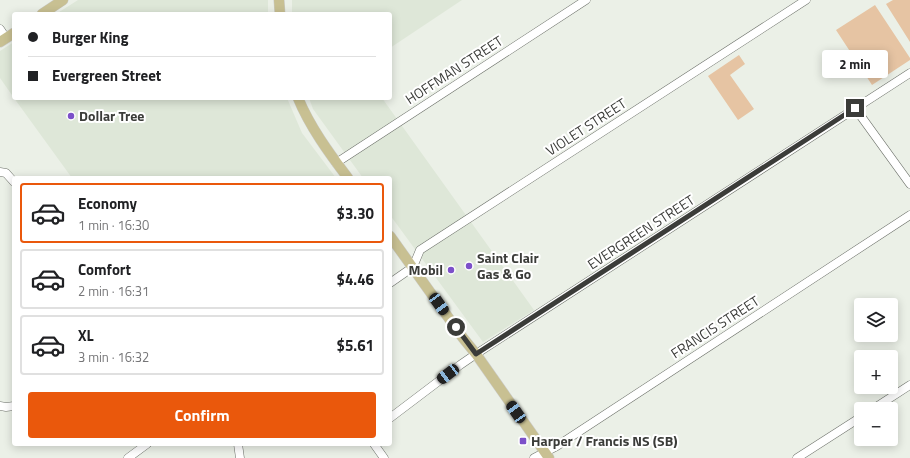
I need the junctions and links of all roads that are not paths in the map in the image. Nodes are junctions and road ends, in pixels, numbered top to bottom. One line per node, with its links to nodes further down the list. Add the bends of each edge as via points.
1 (63, 0): 5 (main road)
2 (280, 0): 6 (main road)
3 (586, 0): 12 (street, HOFFMAN STREET)
4 (806, 0): 19 (street, VIOLET STREET, via 420,250)
5 (45, 12)
6 (280, 12)
7 (0, 29): 8 (street)
8 (7, 38)
9 (910, 73): 11 (street, EVERGREEN STREET)
10 (299, 100): 12 (main road, via 315,132)
11 (855, 108): 16 (street); 21 (street, EVERGREEN STREET)
12 (336, 163): 14 (main road)
13 (0, 172): 15 (street, via 6,173)
14 (346, 176)
15 (12, 180)
16 (910, 184)
17 (910, 215): 29 (street, FRANCIS STREET)
18 (392, 239): 19 (main road)
19 (412, 268): 20 (street); 21 (main road)
20 (392, 282)
21 (476, 354): 24 (street, EVERGREEN STREET); 29 (main road)
22 (910, 385): 23 (street)
23 (884, 402)
24 (392, 416)
25 (854, 422): 34 (street)
26 (144, 446): 30 (street)
27 (238, 446): 31 (street)
28 (375, 446): 32 (street)
29 (547, 455): 33 (street, FRANCIS STREET)
30 (128, 458)
31 (240, 458)
32 (384, 458)
33 (534, 458)
34 (798, 458)

